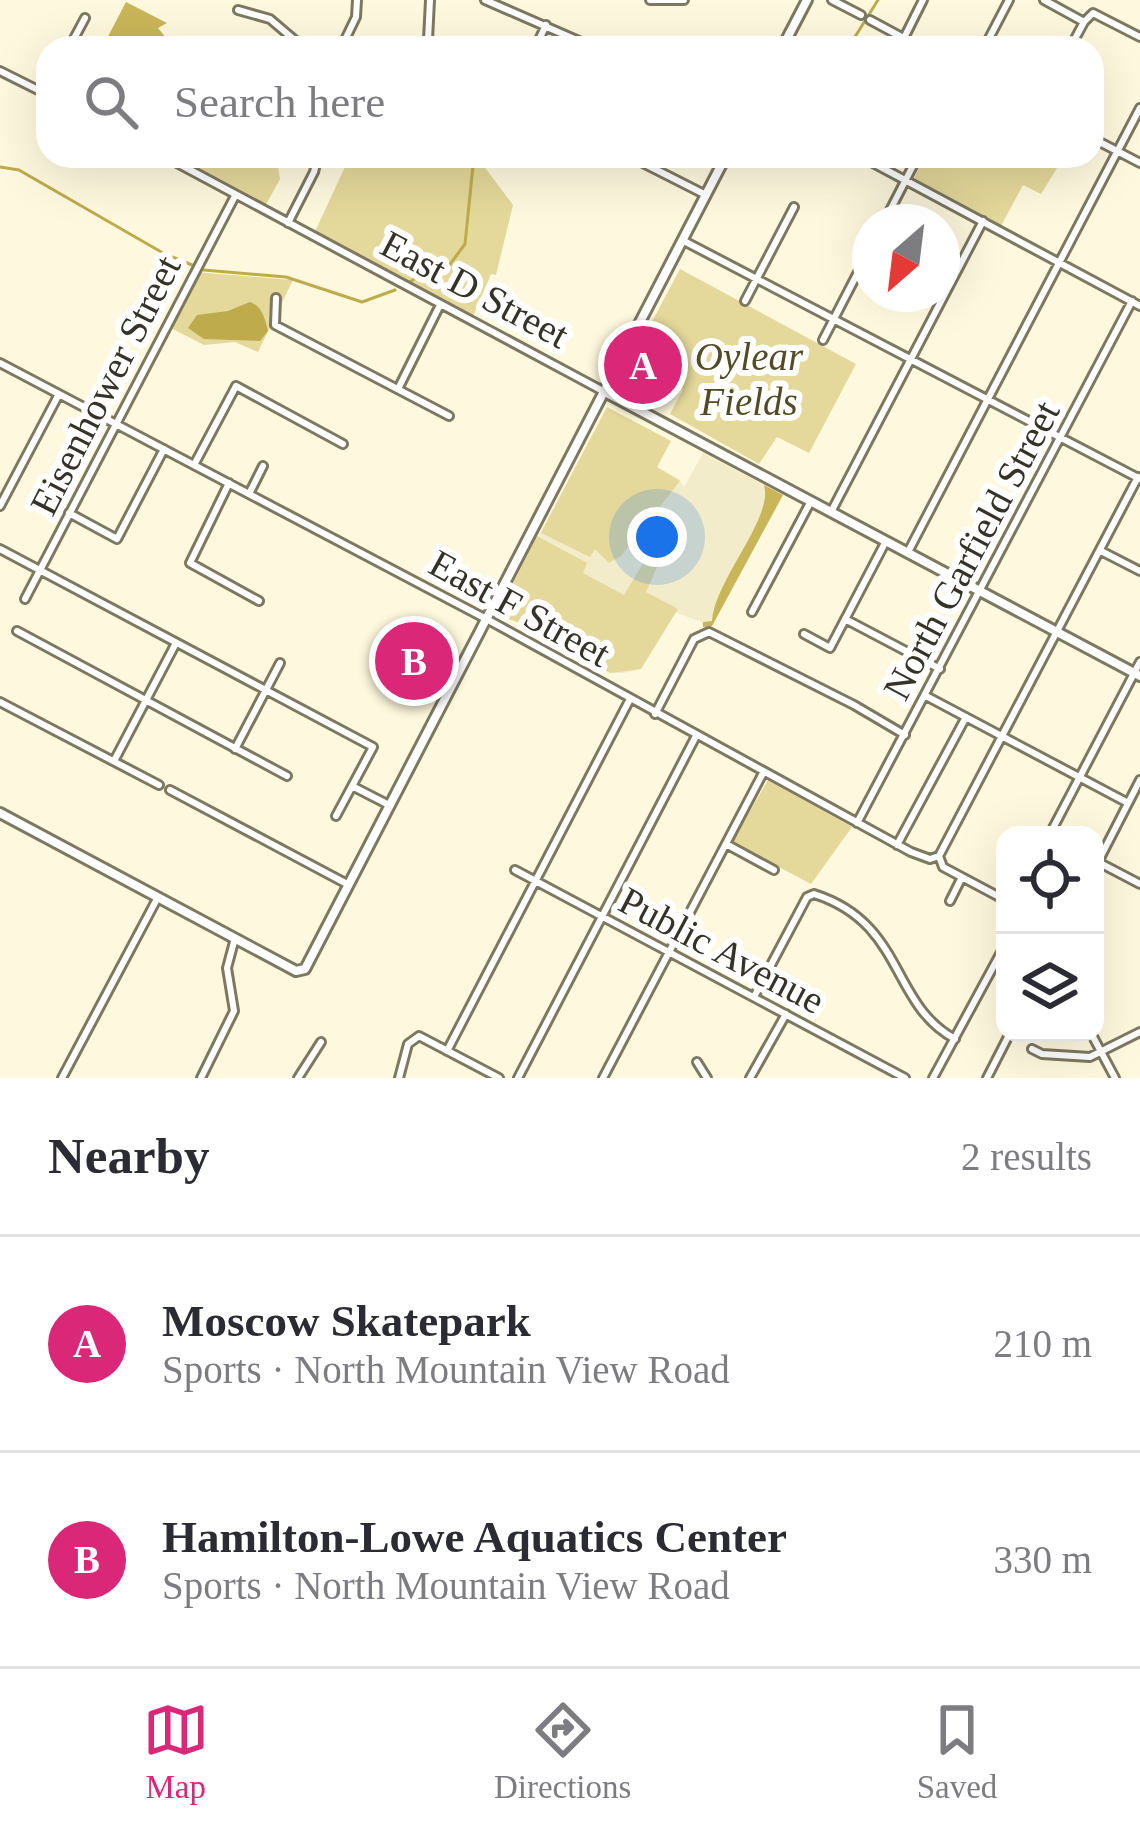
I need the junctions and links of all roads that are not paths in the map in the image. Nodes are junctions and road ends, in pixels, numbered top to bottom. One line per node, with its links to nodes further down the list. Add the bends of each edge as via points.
1 (357, 0): 19 (street)
2 (430, 0): 20 (street)
3 (485, 0): 16 (street)
4 (650, 0): 5 (street)
5 (684, 0)
6 (807, 0): 23 (street)
7 (832, 0): 12 (street)
8 (923, 0): 25 (street)
9 (1009, 0): 26 (street)
10 (1044, 0): 15 (street)
11 (238, 10): 18 (street, via 270,19)
12 (861, 15)
13 (85, 18): 17 (street)
14 (870, 20): 24 (street)
15 (1084, 22): 27 (street); 28 (street, via 1093,13)
16 (546, 25): 21 (street); 22 (street)
17 (75, 36)
18 (290, 36)
19 (347, 36)
20 (428, 36)
21 (541, 36)
22 (569, 36)
23 (788, 36)
24 (900, 36)
25 (905, 36)
26 (990, 36)
27 (1076, 36)
28 (1140, 37)
29 (0, 70): 30 (street)
30 (36, 87)
31 (1140, 107): 33 (street)
32 (1104, 144): 33 (street)
33 (1117, 151): 34 (street); 49 (street)
34 (1140, 163)
35 (185, 168): 43 (street, East D Street)
36 (313, 168): 47 (street)
37 (653, 168): 42 (street)
38 (720, 168): 42 (street)
39 (882, 168): 41 (street)
40 (912, 168): 41 (street)
41 (905, 181): 44 (street); 46 (street)
42 (706, 195): 48 (street)
43 (235, 196): 47 (street, East D Street); 65 (street, Eisenhower Street)
44 (893, 204)
45 (794, 207): 50 (street)
46 (982, 221): 49 (street); 58 (street)
47 (288, 223): 55 (street, East D Street)
48 (682, 240): 50 (street); 61 (street)
49 (1059, 262): 54 (street); 63 (street)
50 (756, 279): 53 (street); 56 (street)
51 (852, 284): 56 (street)
52 (276, 298): 60 (street, via 275,325)
53 (745, 301)
54 (1136, 303): 66 (street, North Garfield Street)
55 (440, 304): 60 (street); 61 (street, East D Street)
56 (834, 320): 57 (street); 58 (street)
57 (823, 340)
58 (910, 360): 63 (street); 76 (street)
59 (1, 367): 62 (street, East F Street)
60 (398, 389): 64 (street)
61 (603, 391): 74 (street, East D Street); 88 (street)
62 (59, 394): 65 (street, East F Street); 75 (street)
63 (988, 400): 66 (street); 81 (street)
64 (449, 416)
65 (115, 423): 68 (street, East F Street); 77 (street, Eisenhower Street)
66 (1061, 438): 71 (street); 84 (street, North Garfield Street)
67 (343, 444): 69 (street, via 236,386)
68 (164, 449): 69 (street, East F Street); 77 (street, via 117,539)
69 (194, 465): 72 (street, East F Street)
70 (263, 466): 73 (street)
71 (1139, 477): 80 (street)
72 (229, 483): 73 (street, East F Street); 86 (street, via 192,566)
73 (249, 494): 88 (street, East F Street)
74 (811, 501): 76 (street, East D Street); 87 (street)
75 (0, 506)
76 (831, 512): 78 (street, East D Street)
77 (69, 513): 82 (street, Eisenhower Street)
78 (886, 541): 81 (street, East D Street); 89 (street)
79 (0, 549): 82 (street)
80 (1100, 551): 83 (street); 91 (street)
81 (908, 552): 84 (street, East D Street)
82 (40, 570): 85 (street, Eisenhower Street); 93 (street)
83 (1140, 571)
84 (981, 592): 91 (street, East D Street); 96 (street, North Garfield Street)
85 (25, 599)
86 (260, 602)
87 (752, 612)
88 (485, 619): 100 (street, East F Street); 118 (street)
89 (845, 619): 92 (street, via 830,648); 96 (street)
90 (17, 631): 101 (street)
91 (1057, 633): 97 (street, East D Street); 107 (street)
92 (804, 634)
93 (176, 643): 98 (street); 101 (street)
94 (1140, 662): 97 (street)
95 (280, 663): 98 (street)
96 (940, 669): 99 (street, North Garfield Street)
97 (1137, 675): 112 (street)
98 (265, 691): 108 (street); 115 (street, via 373,747)
99 (926, 696): 104 (street); 105 (street, North Garfield Street)
100 (630, 699): 103 (street, East F Street); 129 (street)
101 (146, 700): 108 (street); 109 (street)
102 (0, 702): 109 (street)
103 (655, 714): 105 (street, via 694,639 716,634); 106 (street, East F Street)
104 (966, 717): 107 (street); 124 (street)
105 (904, 735): 121 (street, North Garfield Street)
106 (696, 736): 110 (street, East F Street); 135 (street)
107 (1003, 736): 112 (street); 125 (street)
108 (235, 749): 111 (street)
109 (114, 760): 113 (street)
110 (763, 773): 121 (street, East F Street); 123 (street)
111 (287, 776)
112 (1079, 778): 117 (street); 122 (street)
113 (159, 784)
114 (1139, 784): 117 (street)
115 (352, 786): 118 (street); 120 (street)
116 (170, 790): 131 (street)
117 (1128, 803): 130 (street, via 1098,862)
118 (389, 805): 131 (street)
119 (0, 813): 133 (street)
120 (336, 816)
121 (857, 824): 124 (street, East F Street)
122 (1054, 826)
123 (726, 844): 126 (street); 137 (street)
124 (897, 844): 125 (street, East F Street, via 923,858)
125 (939, 856): 128 (street, East F Street)
126 (774, 870)
127 (514, 871): 129 (street, Public Avenue)
128 (962, 877): 132 (street, East F Street); 134 (street)
129 (535, 882): 135 (street, Public Avenue); 147 (street)
130 (1140, 884)
131 (350, 885): 136 (street, via 309,965 296,971)
132 (996, 895)
133 (158, 896): 136 (street); 150 (street)
134 (950, 901)
135 (602, 917): 137 (street, Public Avenue); 155 (street)
136 (235, 938): 151 (street, via 226,968 234,1011)
137 (669, 952): 139 (street, Public Avenue); 156 (street)
138 (996, 962): 142 (street)
139 (754, 998): 140 (street, Public Avenue); 142 (street, via 814,894 837,902 882,940 924,1016)
140 (786, 1014): 158 (street); 159 (street, Public Avenue)
141 (1140, 1032): 148 (street)
142 (955, 1039): 160 (street)
143 (321, 1042): 152 (street)
144 (1005, 1042): 161 (street)
145 (1096, 1042): 148 (street)
146 (1032, 1049): 148 (street, via 1090,1057)
147 (447, 1051): 153 (street, via 414,1036); 154 (street)
148 (1100, 1051): 162 (street)
149 (697, 1062): 157 (street)
150 (62, 1078)
151 (201, 1078)
152 (298, 1078)
153 (399, 1078)
154 (499, 1078)
155 (518, 1078)
156 (603, 1078)
157 (707, 1078)
158 (750, 1078)
159 (904, 1078)
160 (933, 1078)
161 (987, 1078)
162 (1115, 1078)

